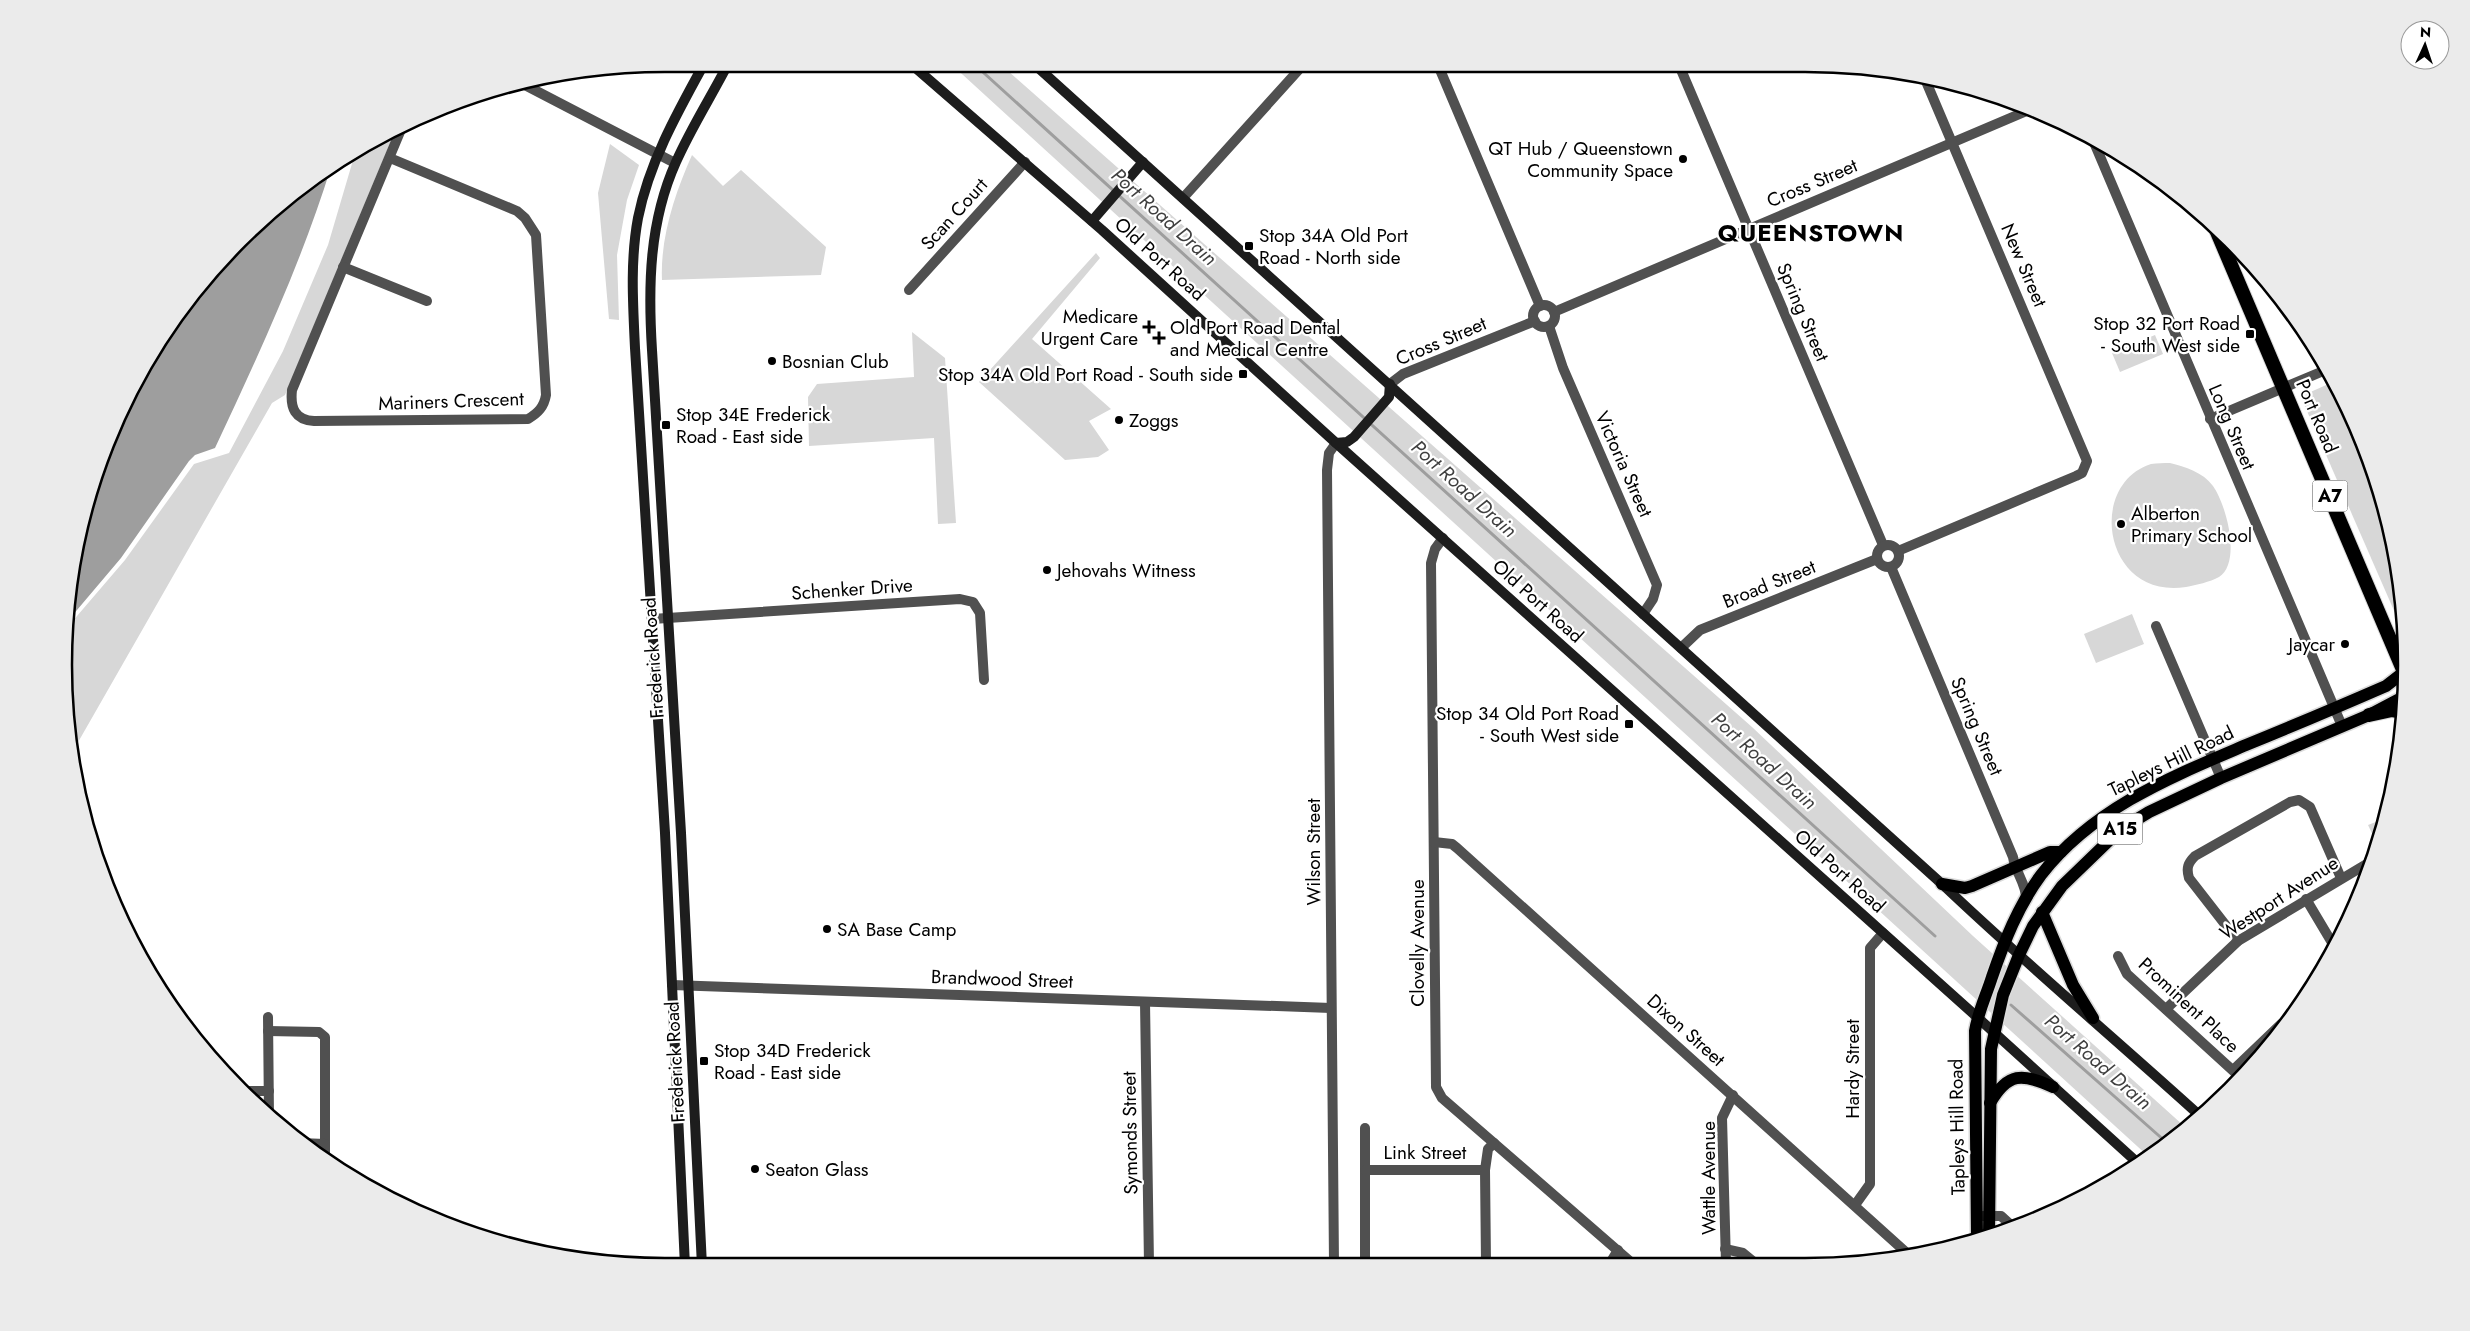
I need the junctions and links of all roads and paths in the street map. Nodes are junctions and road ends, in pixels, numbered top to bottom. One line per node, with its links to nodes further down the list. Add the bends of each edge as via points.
1 (700, 72): 14 (main road, Frederick Road)
2 (724, 72): 18 (main road, Frederick Road)
3 (920, 72): 16 (main road, Old Port Road)
4 (1043, 72): 17 (main road)
5 (1297, 72): 19 (street)
6 (1441, 72): 26 (street)
7 (1682, 72): 21 (street, Spring Street)
8 (1929, 86): 12 (street, New Street)
9 (531, 88): 14 (street)
10 (2020, 114): 12 (street, Cross Street)
11 (398, 136): 15 (street, Mariners Crescent)
12 (1952, 143): 21 (street, Cross Street); 37 (street, New Street, via 2085,456 2085,466 2076,476)
13 (2098, 151): 33 (street, Long Street)
14 (658, 155): 18 (street); 42 (main road, Frederick Road, via 638,218 633,274)
15 (390, 158): 23 (street, Mariners Crescent); 23 (street, Mariners Crescent, via 517,211 536,235 546,395 541,410 528,419 304,421 297,416 291,401 292,390)
16 (1025, 162): 20 (main road, Old Port Road); 24 (street, Scan Court)
17 (1143, 162): 19 (main road); 20 (main road)
18 (675, 164): 41 (main road, Frederick Road, via 661,204 649,277)
19 (1182, 198): 31 (main road)
20 (1092, 222): 34 (main road, Old Port Road)
21 (1750, 229): 27 (street, Cross Street); 36 (street, Spring Street)
22 (2232, 254): 32 (highway, Port Road / A7)
23 (343, 267): 25 (street)
24 (909, 290)
25 (427, 301)
26 (1540, 306): 27 (street, via 1549,307); 28 (street, via 1535,311)
27 (1554, 312): 29 (street, via 1554,320)
28 (1535, 322): 29 (street, via 1542,327); 31 (street, Cross Street, via 1403,374)
29 (1549, 326): 40 (street, Victoria Street, via 1563,368 1657,585 1653,600)
30 (2320, 372): 32 (street)
31 (1390, 384): 34 (main road, via 1387,400 1354,437 1347,442); 40 (main road)
32 (2285, 387): 33 (street); 45 (highway, Port Road / A7)
33 (2210, 419): 49 (street, Long Street)
34 (1336, 443): 35 (main road, Old Port Road); 73 (street, Wilson Street, via 1329,454 1327,470)
35 (1444, 538): 55 (street, Clovelly Avenue, via 1435,549 1432,563); 64 (main road, Old Port Road)
36 (1883, 546): 37 (street, via 1891,545); 38 (street, via 1878,551)
37 (1898, 551): 39 (street, via 1899,558)
38 (1877, 560): 39 (street, via 1884,567); 44 (street, Broad Street, via 1700,630)
39 (1891, 567): 58 (street, Spring Street, via 2013,857)
40 (1643, 614): 44 (main road)
41 (668, 618): 42 (street, Schenker Drive); 47 (street, Schenker Drive, via 960,599 973,602 980,613); 71 (main road, Frederick Road)
42 (652, 619): 70 (main road, Frederick Road)
43 (2156, 626): 53 (street)
44 (1681, 648): 60 (main road)
45 (2398, 656)
46 (2397, 679): 49 (main road, Tapleys Hill Road / A15)
47 (984, 680)
48 (2396, 701): 51 (main road, Tapleys Hill Road / A15)
49 (2333, 709): 52 (street, Long Street); 53 (main road, Tapleys Hill Road / A15)
50 (2395, 711): 51 (highway)
51 (2369, 715): 52 (main road, Tapleys Hill Road / A15)
52 (2342, 726): 54 (main road, Tapleys Hill Road / A15)
53 (2212, 760): 54 (street); 56 (main road, Tapleys Hill Road / A15, via 2107,812)
54 (2221, 778): 63 (main road, Tapleys Hill Road / A15, via 2121,829 2078,869)
55 (1434, 842): 84 (street, Dixon Street, via 1452,844 1457,848); 89 (street, Clovelly Avenue, via 1436,1087 1442,1098)
56 (2061, 852): 58 (main road, via 2050,852); 61 (main road, Tapleys Hill Road / A15)
57 (2362, 866): 59 (street, Westport Avenue)
58 (2014, 868): 60 (main road, via 1965,888); 61 (street, Spring Street, via 2024,884)
59 (2341, 878): 62 (street, Westport Avenue); 67 (street, via 2310,807 2299,800 2290,802 2195,856 2186,870 2189,878)
60 (1942, 884): 66 (main road)
61 (2026, 898): 66 (main road, Tapleys Hill Road / A15)
62 (2306, 899): 65 (street); 67 (street, Westport Avenue)
63 (2042, 912): 68 (main road, Tapleys Hill Road / A15); 77 (main road, via 2073,985)
64 (1883, 932): 76 (main road, Old Port Road); 96 (street, Hardy Street, via 1870,948 1870,1184)
65 (2330, 939)
66 (2004, 942): 68 (main road); 76 (main road, A15)
67 (2238, 942): 74 (street, Westport Avenue)
68 (2019, 955): 77 (main road); 79 (main road, A15, via 2003,995)
69 (2118, 956): 74 (street, Prominent Place, via 2127,974)
70 (672, 985): 71 (street, Brandwood Street); 104 (main road, Frederick Road)
71 (689, 985): 72 (street, Brandwood Street); 105 (main road, Frederick Road)
72 (1145, 1002): 73 (street, Brandwood Street); 106 (street, Symonds Street)
73 (1331, 1008): 107 (street, Wilson Street)
74 (2166, 1008): 80 (street, Prominent Place)
75 (268, 1017): 78 (street)
76 (1977, 1017): 79 (main road, Old Port Road); 97 (main road, Tapleys Hill Road / A15, via 1974,1038)
77 (2093, 1018): 87 (main road)
78 (268, 1031): 83 (street); 91 (street, via 319,1032 325,1037)
79 (1994, 1033): 81 (main road, Old Port Road); 85 (main road, Tapleys Hill Road / A15)
80 (2235, 1072)
81 (2053, 1087): 85 (main road, via 2025,1076 2016,1078 2000,1087); 93 (main road, Old Port Road)
82 (253, 1091): 83 (street)
83 (269, 1091): 86 (street)
84 (1733, 1095): 96 (street, Dixon Street); 102 (street, Wattle Avenue, via 1722,1118)
85 (1989, 1105): 97 (main road, Tapleys Hill Road / A15)
86 (269, 1106)
87 (2195, 1111)
88 (1364, 1128): 94 (street)
89 (1494, 1143): 95 (street, via 1489,1146); 101 (street, Clovelly Avenue)
90 (316, 1144): 91 (street)
91 (325, 1144): 92 (street)
92 (325, 1151)
93 (2134, 1159)
94 (1365, 1170): 95 (street, Link Street); 108 (street)
95 (1486, 1170): 109 (street)
96 (1855, 1205): 103 (street, Dixon Street)
97 (1983, 1216): 98 (street, via 2001,1216); 99 (main road, Tapleys Hill Road / A15); 100 (main road, Tapleys Hill Road / A15)
98 (2008, 1222)
99 (1987, 1229)
100 (1978, 1232)
101 (1618, 1250): 110 (street); 111 (street, Clovelly Avenue)
102 (1725, 1250): 112 (street, Wattle Avenue); 113 (street, via 1743,1253)
103 (1903, 1250)
104 (685, 1258)
105 (702, 1258)
106 (1149, 1258)
107 (1334, 1258)
108 (1365, 1258)
109 (1486, 1258)
110 (1613, 1258)
111 (1627, 1258)
112 (1726, 1258)
113 (1749, 1258)

